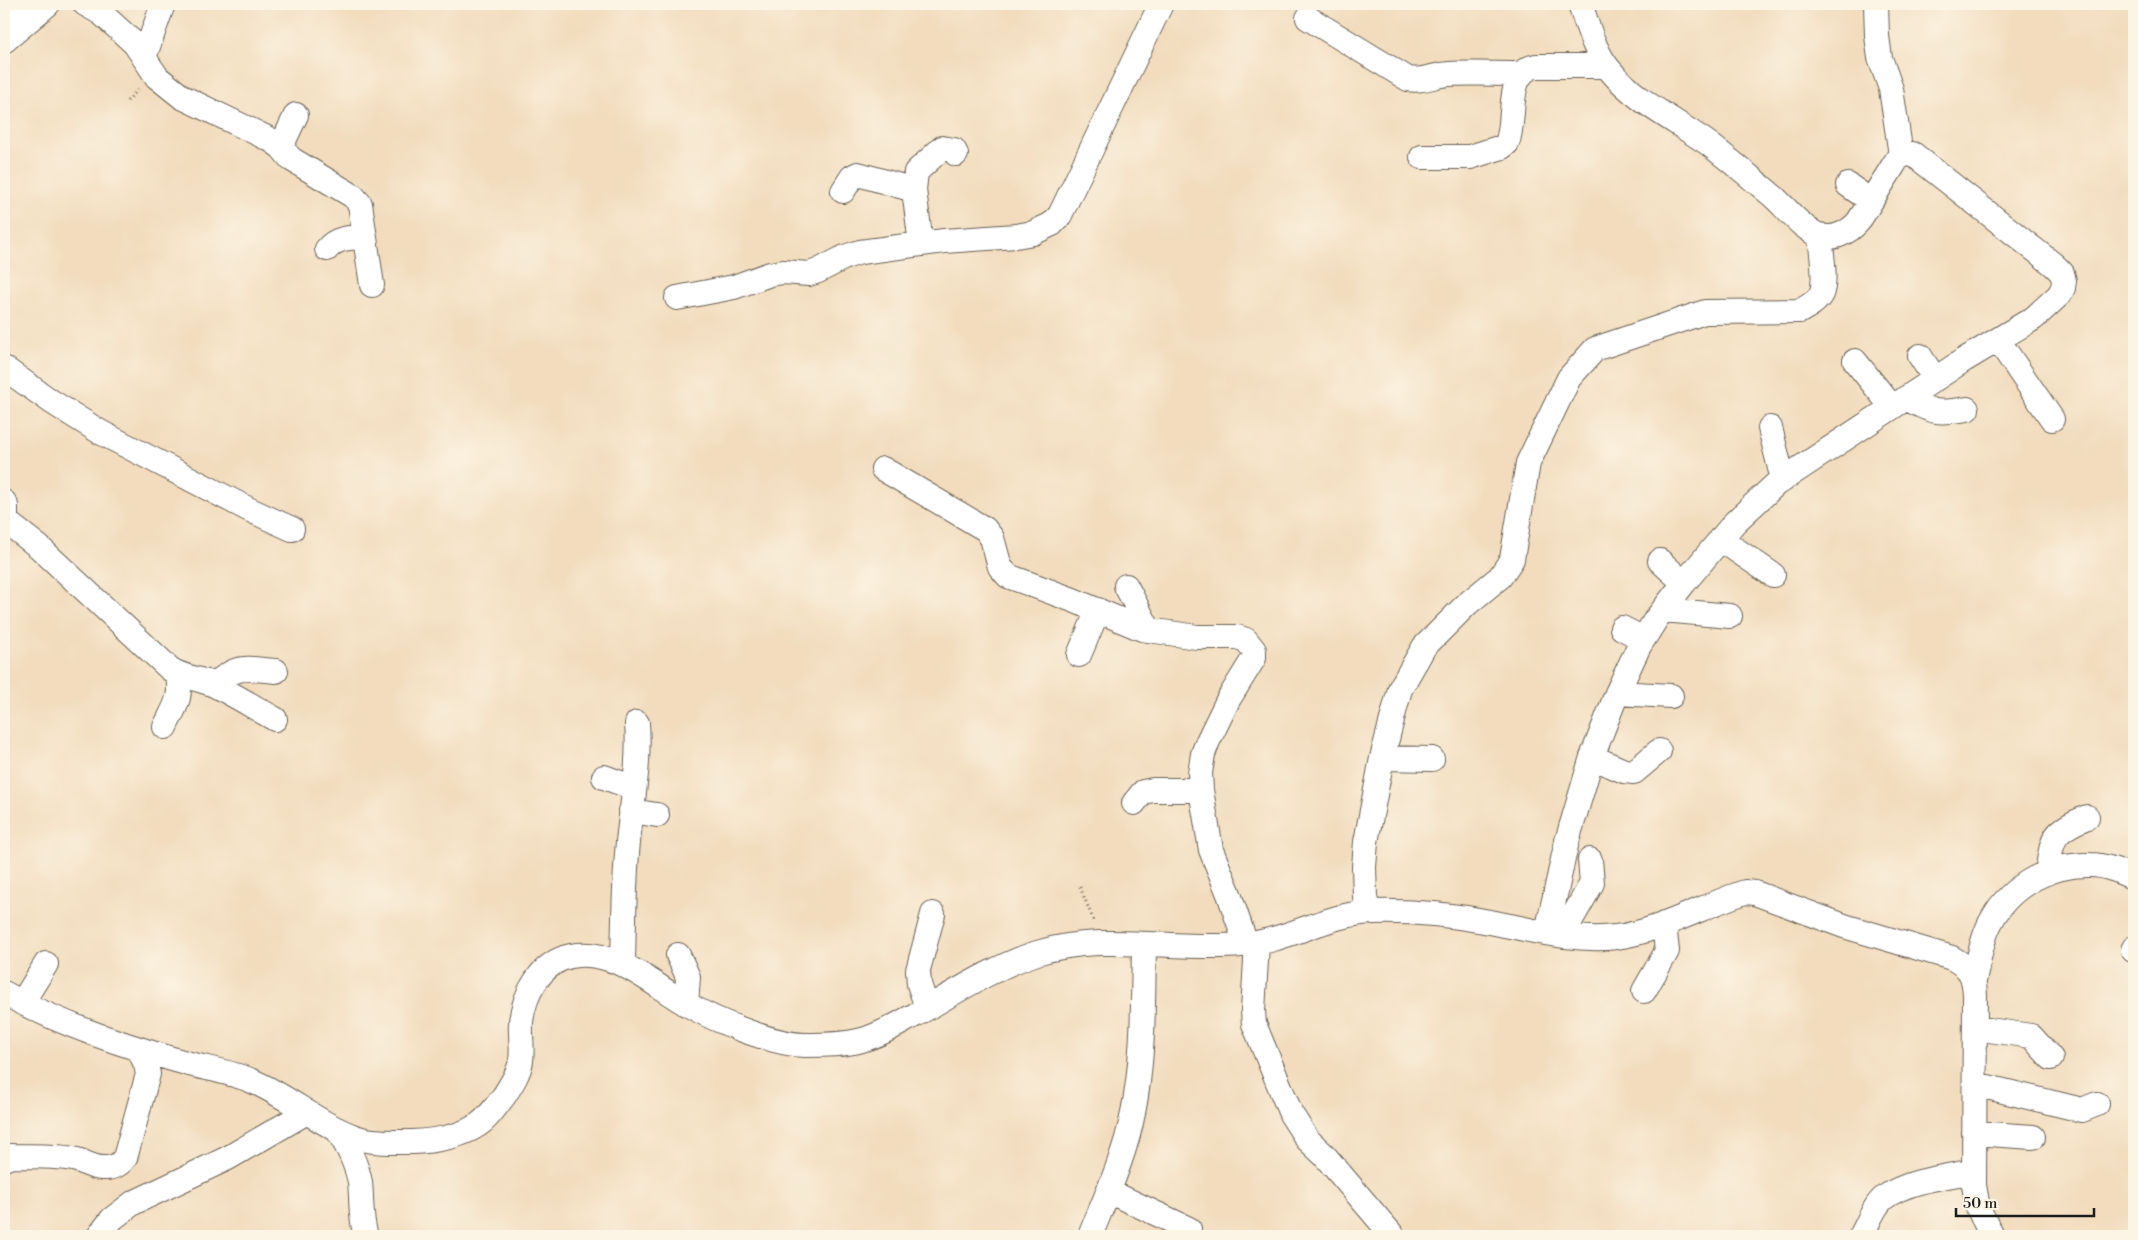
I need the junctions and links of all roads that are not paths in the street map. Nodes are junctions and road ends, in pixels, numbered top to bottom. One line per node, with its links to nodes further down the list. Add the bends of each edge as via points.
1 (16, 4): 9 (street)
2 (48, 4): 9 (street)
3 (85, 4): 10 (street, via 101,13 135,44)
4 (163, 4): 10 (street)
5 (1161, 4): 24 (street, via 1060,215 1052,224 1033,233 1016,236)
6 (1580, 4): 11 (street)
7 (1876, 4): 16 (street, via 1880,58 1891,89)
8 (1308, 18): 12 (street, via 1408,79 1423,80 1449,74)
9 (12, 34)
10 (144, 58): 14 (street, via 157,77 182,96)
11 (1606, 66): 12 (street, via 1536,66); 22 (street, via 1638,98 1709,145 1808,229)
12 (1520, 74): 17 (street, via 1508,143 1470,158)
13 (296, 115): 14 (street)
14 (281, 147): 23 (street, via 291,159 353,196 360,204)
15 (956, 154): 19 (street, via 954,150 942,148 916,172)
16 (1901, 155): 21 (street); 28 (street, via 1914,154 1922,159 2062,273 2064,281 2059,295 2034,318)
17 (1422, 157)
18 (1848, 185): 21 (street)
19 (914, 190): 20 (street, via 858,174); 24 (street)
20 (844, 192)
21 (1871, 202): 22 (street, via 1851,229 1829,237)
22 (1820, 235): 63 (street, via 1821,295 1800,311 1704,312 1596,349 1569,378 1528,463 1512,559 1500,577 1424,647 1400,689)
23 (365, 237): 25 (street, via 338,240); 26 (street)
24 (921, 244): 27 (street, via 860,252 818,272 770,274 734,287)
25 (327, 249)
26 (372, 285)
27 (676, 298)
28 (1998, 340): 32 (street); 35 (street)
29 (1920, 356): 32 (street)
30 (1855, 361): 33 (street)
31 (4, 368): 40 (street, via 100,432 248,509)
32 (1935, 379): 33 (street)
33 (1899, 403): 34 (street, via 1944,413); 38 (street)
34 (1967, 409)
35 (2052, 419)
36 (1770, 428): 38 (street)
37 (883, 469): 46 (street, via 984,530 992,538 1000,567 1008,576)
38 (1783, 480): 41 (street)
39 (4, 516): 54 (street)
40 (292, 528)
41 (1720, 538): 43 (street); 44 (street)
42 (1660, 561): 44 (street)
43 (1773, 575)
44 (1684, 583): 47 (street)
45 (1126, 586): 50 (street)
46 (1098, 610): 50 (street); 52 (street)
47 (1663, 610): 48 (street); 51 (street)
48 (1730, 616)
49 (1622, 628): 51 (street)
50 (1149, 630): 66 (street, via 1197,637 1237,637 1246,640 1254,650 1254,658 1228,700 1203,754)
51 (1644, 639): 56 (street)
52 (1079, 655)
53 (276, 671): 55 (street, via 241,668)
54 (178, 675): 55 (street); 60 (street, via 179,697)
55 (214, 685): 58 (street)
56 (1617, 692): 57 (street); 62 (street)
57 (1671, 696)
58 (275, 719)
59 (637, 724): 67 (street, via 639,746)
60 (165, 727)
61 (1659, 751): 62 (street, via 1634,772 1628,773)
62 (1592, 757): 77 (street, via 1566,841)
63 (1382, 758): 64 (street); 74 (street, via 1366,842 1365,897)
64 (1432, 759)
65 (604, 777): 67 (street)
66 (1201, 790): 68 (street, via 1153,790 1143,792); 79 (street, via 1211,850)
67 (633, 800): 69 (street); 82 (street, via 626,865)
68 (1134, 803)
69 (657, 815)
70 (2087, 816): 72 (street, via 2064,826 2057,834)
71 (1590, 860): 77 (street, via 1592,883)
72 (2048, 873): 73 (street, via 2091,865 2118,870); 83 (street, via 2029,881 2004,901 1992,918)
73 (2134, 878)
74 (1368, 912): 77 (street, via 1447,915); 79 (street)
75 (934, 914): 87 (street, via 918,970 919,984)
76 (1664, 924): 77 (street, via 1614,937); 83 (street, via 1736,895 1755,893 1844,926 1952,958 1965,965); 84 (street, via 1667,951)
77 (1555, 933)
78 (1144, 944): 79 (street); 87 (street, via 1074,945 1034,954 999,968); 99 (street, via 1142,1030 1133,1113)
79 (1251, 944): 104 (street, via 1254,1024 1291,1114 1307,1139 1324,1154)
80 (678, 955): 86 (street, via 688,978)
81 (46, 964): 85 (street)
82 (623, 964): 86 (street); 94 (street, via 598,957 570,956 556,961 539,977 522,1014 520,1066 510,1086 478,1126 447,1138 416,1142 371,1141)
83 (1974, 980): 88 (street)
84 (1644, 991)
85 (13, 998): 89 (street, via 53,1018)
86 (686, 1004): 87 (street, via 754,1033 797,1045 857,1042)
87 (928, 1008)
88 (1975, 1028): 90 (street, via 2031,1036); 91 (street)
89 (139, 1049): 93 (street, via 249,1079); 97 (street, via 148,1074 126,1158 119,1165 91,1167 66,1158 11,1156)
90 (2051, 1058)
91 (1975, 1084): 92 (street, via 2082,1110); 95 (street)
92 (2097, 1104)
93 (307, 1112): 94 (street); 101 (street, via 228,1158 133,1203 112,1219)
94 (337, 1129): 102 (street, via 358,1172)
95 (1974, 1133): 96 (street); 98 (street)
96 (2033, 1137)
97 (4, 1159)
98 (1974, 1171): 105 (street, via 1927,1180 1884,1198); 106 (street, via 1978,1208)
99 (1108, 1191): 100 (street); 103 (street)
100 (1189, 1229)
101 (99, 1236)
102 (366, 1236)
103 (1090, 1236)
104 (1393, 1236)
105 (1861, 1236)
106 (1992, 1236)

